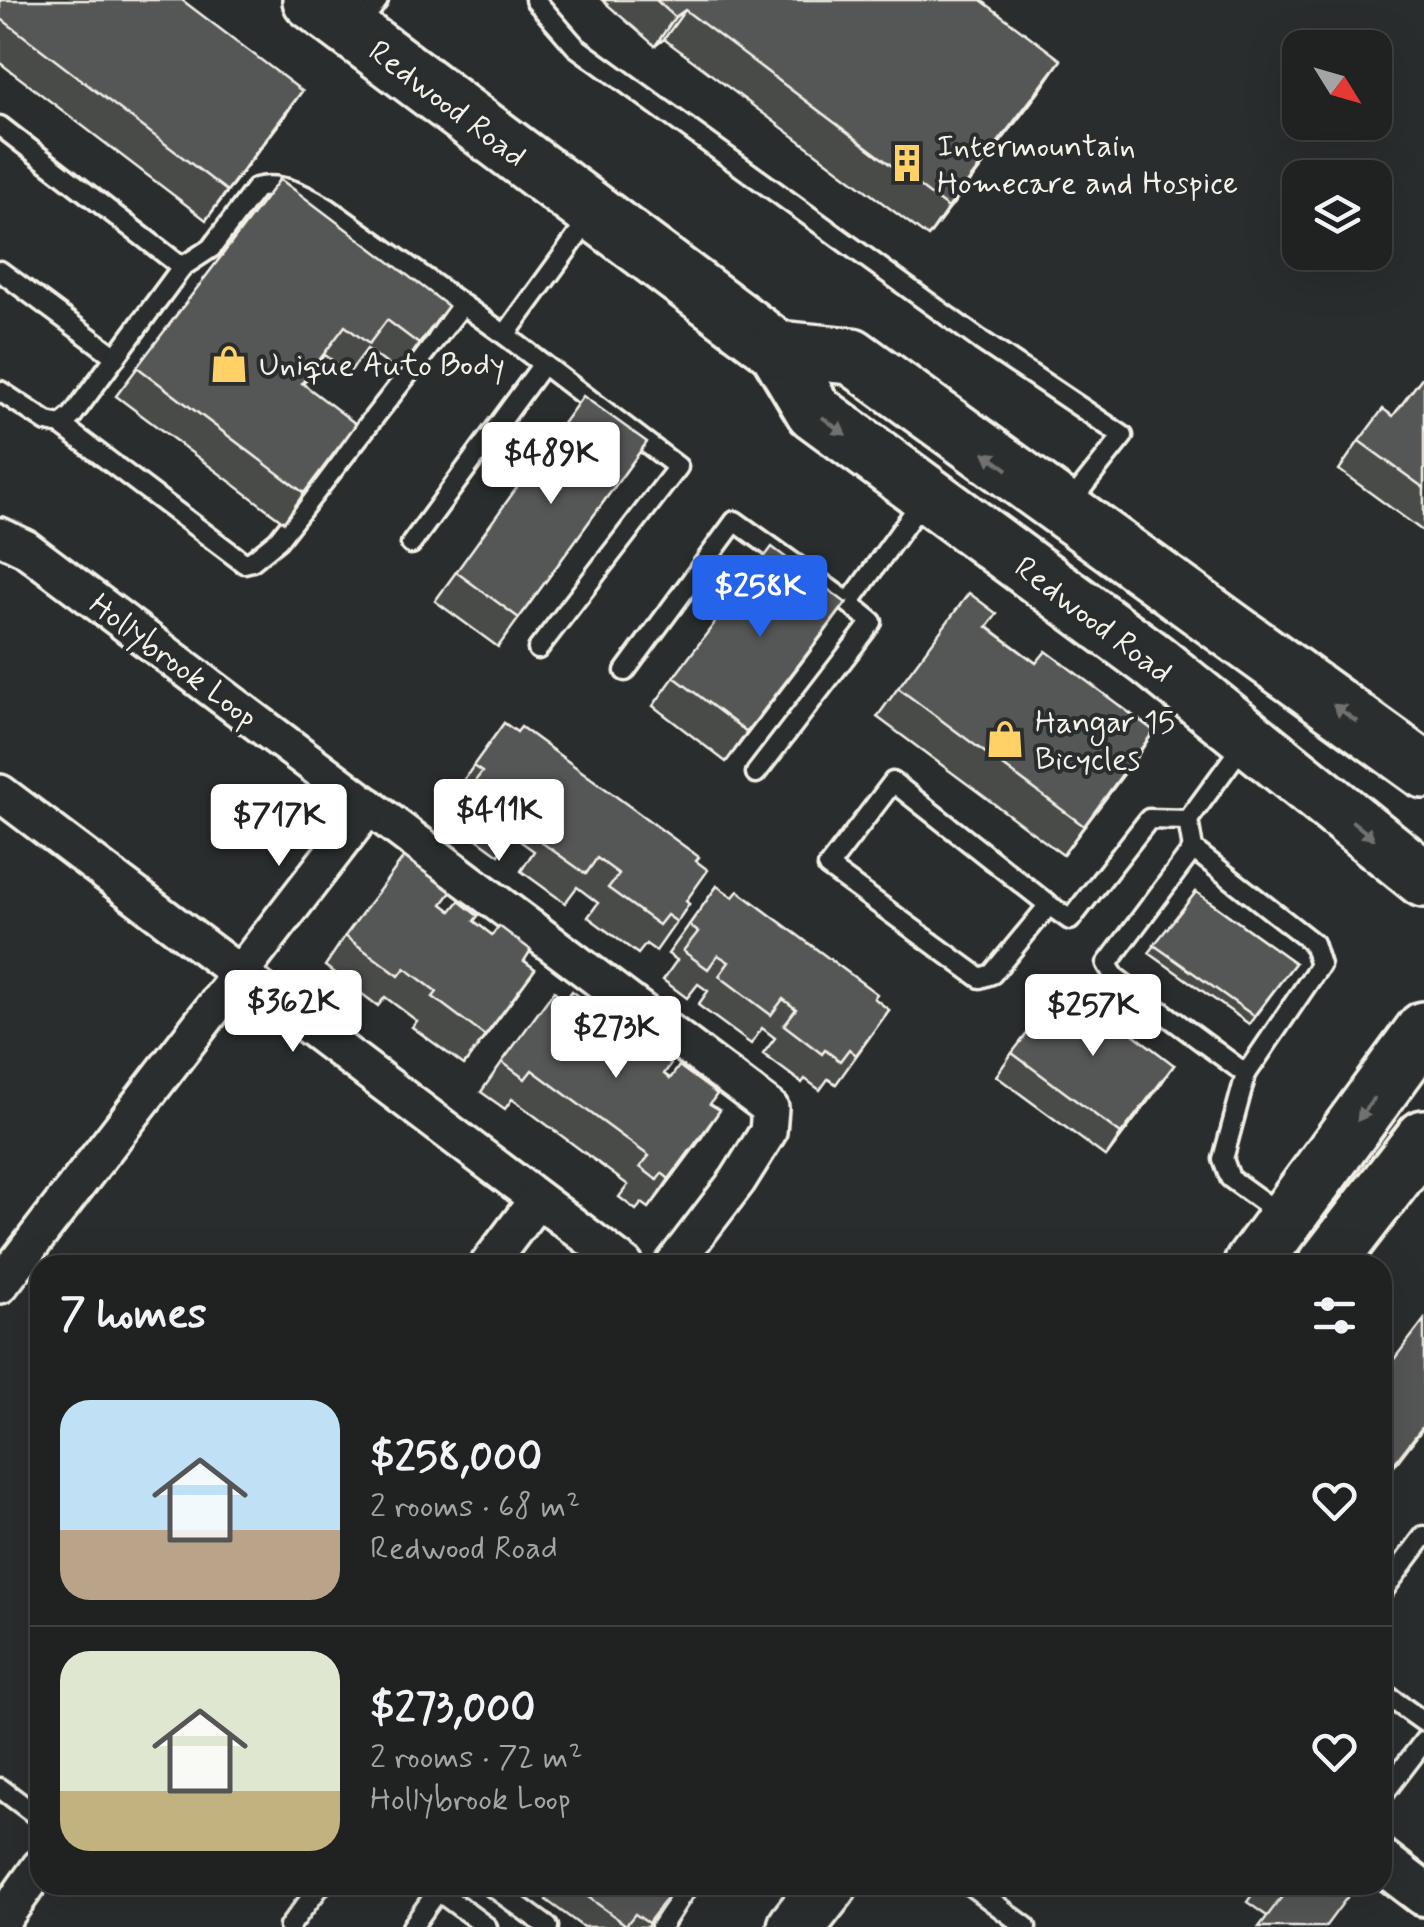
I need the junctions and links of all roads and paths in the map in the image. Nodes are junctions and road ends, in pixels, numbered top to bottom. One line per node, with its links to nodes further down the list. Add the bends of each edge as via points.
1 (311, 0): 3 (main road, Redwood Road)
2 (535, 0): 16 (lane, via 576,46 1122,436)
3 (366, 16): 5 (main road, Redwood Road)
4 (0, 126): 6 (lane)
5 (594, 213): 9 (lane); 10 (main road, Redwood Road)
6 (182, 267): 8 (lane, via 211,248 256,188 266,186 307,195); 11 (lane)
7 (0, 271): 11 (lane)
8 (462, 305): 9 (lane); 14 (lane, via 278,540 252,561 244,563)
9 (505, 336): 12 (lane)
10 (776, 349): 15 (main road, Redwood Road, one-way to 15, via 814,410); 16 (main road, one-way to 10, via 852,356)
11 (116, 356): 14 (lane)
12 (542, 364): 18 (lane); 20 (lane, via 678,468)
13 (0, 391): 14 (lane)
14 (61, 425)
15 (926, 496): 19 (lane); 22 (main road, Redwood Road)
16 (1064, 510): 23 (main road, one-way to 16)
17 (0, 536): 26 (street, Hollybrook Loop, via 25,548)
18 (411, 544)
19 (850, 603): 21 (lane, via 735,521); 24 (lane, via 872,622)
20 (538, 649)
21 (624, 671)
22 (1248, 738): 27 (lane); 29 (main road, Redwood Road, one-way to 29)
23 (1424, 770)
24 (756, 773)
25 (0, 793): 31 (street)
26 (369, 806): 31 (street); 39 (street, Hollybrook Loop, via 770,1108 768,1132)
27 (1188, 820): 28 (lane); 30 (lane, via 1149,819 1070,920)
28 (1193, 849): 33 (lane, via 1313,944 1320,965); 33 (lane, via 1107,964 1115,978)
29 (1424, 879)
30 (1050, 905): 30 (lane, via 992,974 980,978 828,867 892,782)
31 (240, 972): 35 (street); 42 (street)
32 (1424, 1030): 36 (main road, one-way to 36)
33 (1246, 1074): 36 (lane, via 1223,1159 1230,1178)
34 (1424, 1138): 41 (main road)
35 (537, 1200): 37 (street); 38 (street)
36 (1285, 1219): 40 (main road)
37 (496, 1255)
38 (611, 1255)
39 (680, 1255)
40 (1259, 1255)
41 (1334, 1255)
42 (0, 1285)
43 (1424, 1536): 44 (lane)
44 (1392, 1579)
45 (1392, 1699): 46 (lane)
46 (1424, 1722)
47 (1424, 1741): 48 (lane)
48 (1392, 1783)
49 (0, 1788): 50 (lane)
50 (30, 1810)
51 (1392, 1870): 53 (street)
52 (30, 1881): 61 (street)
53 (1424, 1894)
54 (314, 1895): 62 (lane)
55 (435, 1895): 63 (lane)
56 (448, 1895): 64 (lane)
57 (504, 1895): 65 (lane)
58 (682, 1895): 66 (lane)
59 (821, 1895): 67 (main road)
60 (983, 1895): 68 (lane)
61 (0, 1923)
62 (290, 1927)
63 (412, 1927)
64 (487, 1927)
65 (548, 1927)
66 (661, 1927)
67 (796, 1927)
68 (1026, 1927)

